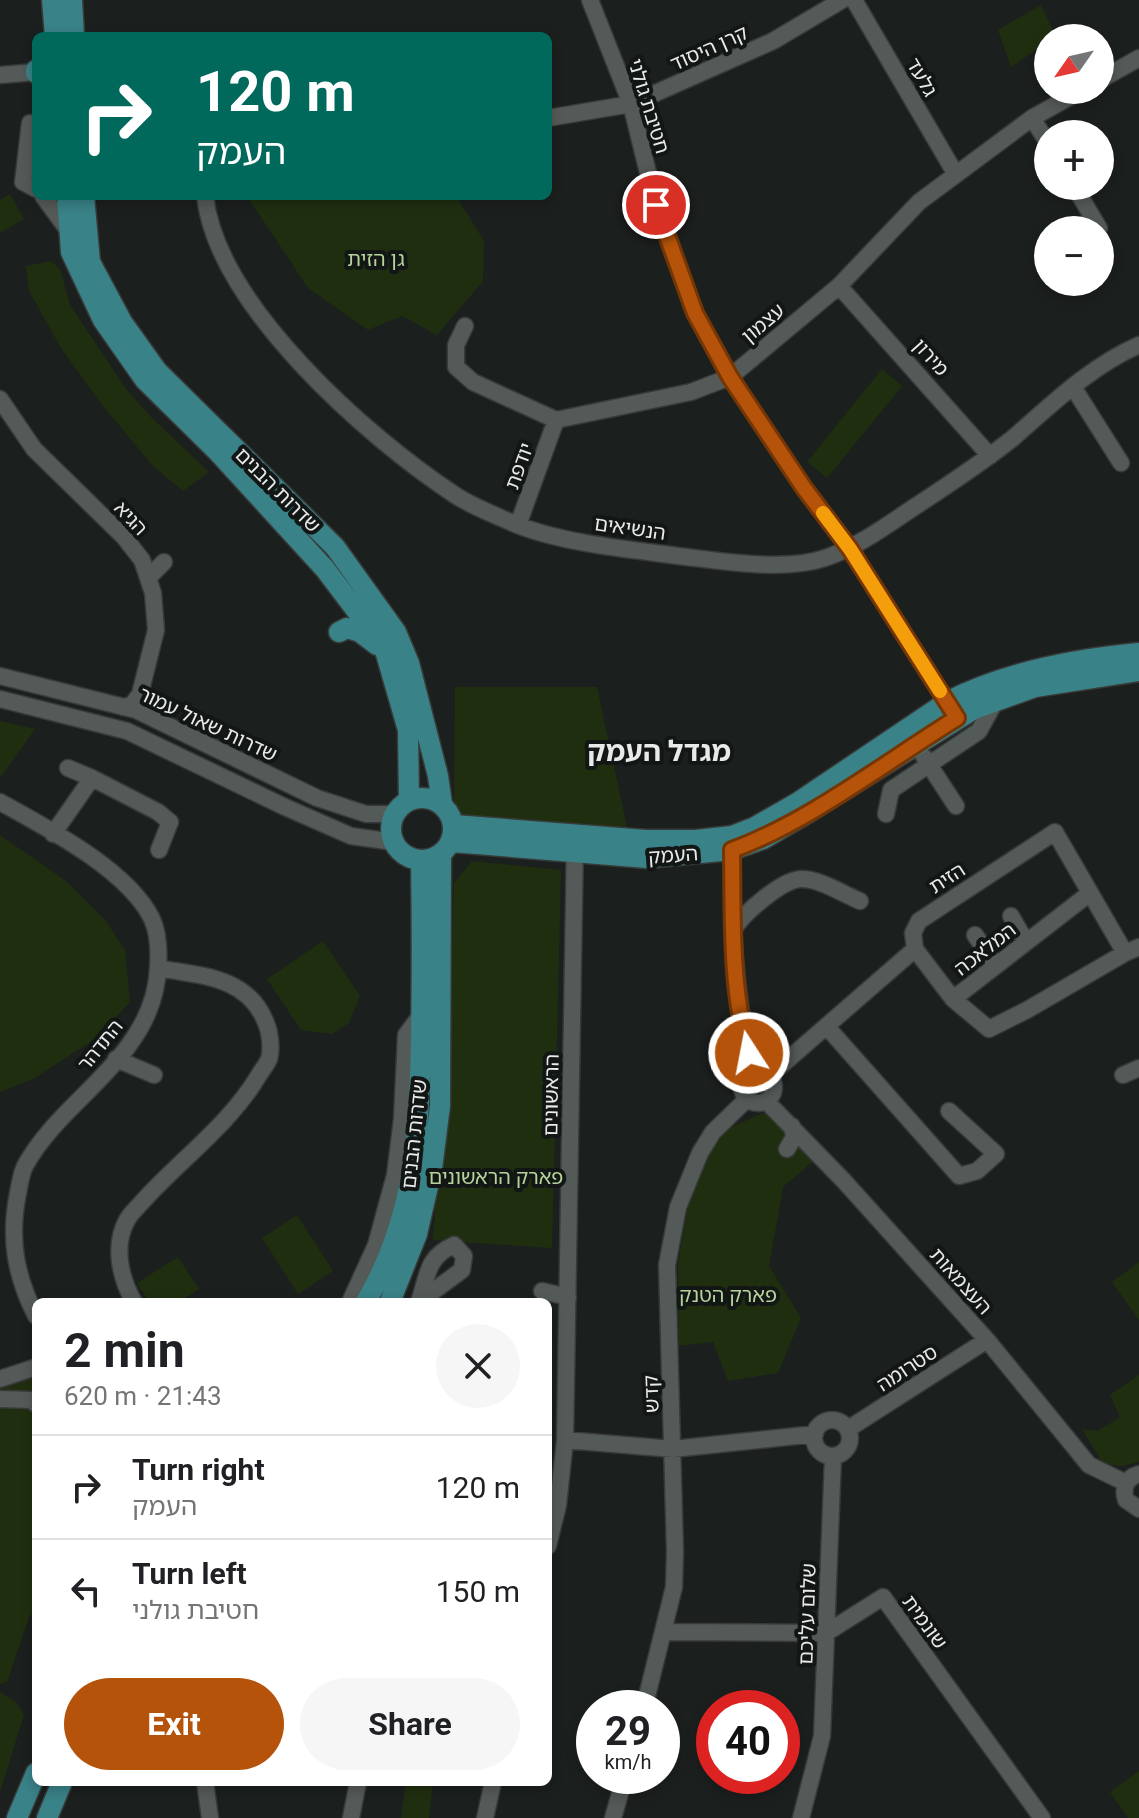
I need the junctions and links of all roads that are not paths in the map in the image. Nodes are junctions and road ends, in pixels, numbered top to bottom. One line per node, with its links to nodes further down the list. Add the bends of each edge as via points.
1 (52, 0): 6 (main road)
2 (72, 0): 7 (main road)
3 (590, 0): 12 (street, חטיבת גולני)
4 (842, 0): 12 (street, קרן היסוד, via 773,41)
5 (854, 0): 18 (street, גלעד)
6 (55, 32)
7 (74, 32)
8 (1139, 58): 10 (street)
9 (32, 72): 11 (street)
10 (1114, 72)
11 (0, 75)
12 (631, 104): 14 (street, קרן היסוד); 28 (street, חטיבת גולני, via 673,255 695,313)
13 (1057, 104): 15 (street, עצמון)
14 (552, 117)
15 (1032, 118): 16 (street); 18 (street, עצמון)
16 (1034, 121)
17 (30, 123): 19 (street, via 23,182)
18 (955, 173): 25 (street, עצמון, via 919,202)
19 (32, 187)
20 (46, 200): 24 (street)
21 (67, 200): 24 (main road, שדרות הבנים)
22 (84, 200): 52 (main road, שדרות הבנים, via 90,262 122,322 157,371 335,547 396,632 409,663)
23 (206, 200): 34 (street, הנשיאים, via 222,253 247,296 330,393 458,497)
24 (69, 233): 54 (main road, שדרות הבנים, via 71,252 103,320 145,380 315,557 384,647 408,730)
25 (839, 286): 28 (street, עצמון); 32 (street, מירון)
26 (465, 326): 31 (street, via 456,345 456,367 473,382)
27 (1139, 345): 29 (street, הנשיאים)
28 (730, 377): 31 (street, עצמון, via 691,392); 35 (street, חטיבת גולני)
29 (1073, 387): 32 (street, הנשיאים); 33 (street)
30 (0, 399): 37 (street, הגיא, via 34,449 124,537)
31 (556, 420): 34 (street, יודפת)
32 (990, 456): 35 (street, הנשיאים)
33 (1121, 463)
34 (518, 525): 35 (street, הנשיאים, via 591,544 729,563 820,560)
35 (850, 549): 45 (street, חטיבת גולני)
36 (164, 562): 37 (street)
37 (148, 578): 41 (street, הגיא, via 156,630)
38 (1139, 653): 45 (main road, העמק, via 1035,670 965,693)
39 (1139, 671): 43 (main road, העמק, via 1035,687)
40 (0, 676): 44 (street, שדרות שאול עמור)
41 (140, 694): 44 (street); 46 (street, via 143,707)
42 (0, 699): 58 (street, שדרות שאול עמור, via 127,731 351,836)
43 (996, 700): 45 (main road, העמק); 48 (street, via 979,731)
44 (123, 707): 46 (street, שדרות שאול עמור)
45 (952, 710): 47 (main road, העמק)
46 (155, 719): 54 (street, שדרות שאול עמור, via 317,798 366,814)
47 (910, 737): 48 (street); 59 (main road, העמק)
48 (928, 764): 53 (street); 55 (street, via 891,790)
49 (68, 768): 50 (street)
50 (92, 778): 56 (street); 61 (street, via 170,822)
51 (0, 802): 56 (street, התדהר)
52 (442, 804): 54 (main road, via 420,798); 57 (main road, via 452,817)
53 (956, 806)
54 (402, 807): 58 (main road, via 391,833)
55 (886, 814)
56 (53, 834): 72 (street, התדהר, via 102,863 134,892 153,921)
57 (449, 841): 60 (main road, העמק); 62 (main road); 89 (main road, שדרות הבנים, via 440,1106 417,1234)
58 (394, 842): 62 (main road, via 400,852)
59 (732, 843): 60 (main road, העמק); 66 (street)
60 (575, 844): 85 (street, הראשונים)
61 (159, 850)
62 (421, 861): 74 (main road, שדרות הבנים)
63 (1090, 893): 68 (street, המלאכה); 69 (street, הזית, via 1055,832 919,921 913,933); 70 (street, הזית)
64 (860, 901): 66 (street, via 801,879 761,901)
65 (1011, 916): 68 (street)
66 (733, 930): 77 (street, via 743,1035)
67 (975, 935): 71 (street)
68 (1026, 942): 71 (street, המלאכה)
69 (915, 949): 73 (street, המלאכה); 75 (street, הזית)
70 (1132, 950): 73 (street, via 989,1029)
71 (996, 965): 73 (street, המלאכה)
72 (158, 968): 76 (street, התדהר, via 146,1017); 86 (street, via 240,987 262,1012 270,1031 269,1059 225,1119 127,1219 120,1262)
73 (953, 999)
74 (421, 1015): 87 (street, via 406,1035 395,1175 376,1245); 88 (main road, שדרות הבנים, via 414,1175 397,1236)
75 (827, 1027): 77 (street, הזית); 81 (street, via 959,1176 977,1171 996,1154)
76 (116, 1059): 78 (street); 90 (street, התדהר, via 24,1166 14,1215 14,1257)
77 (762, 1073): 79 (street, via 746,1076 742,1085); 80 (street, via 774,1089)
78 (154, 1075)
79 (747, 1099): 80 (street); 99 (street, קדש, via 713,1132 678,1207 667,1265)
80 (766, 1101): 82 (street, העצמאות)
81 (949, 1111)
82 (792, 1126): 83 (street, via 794,1137); 91 (street, העצמאות)
83 (787, 1149)
84 (542, 1291): 85 (street)
85 (568, 1297): 98 (street, הראשונים)
86 (132, 1298)
87 (352, 1298)
88 (368, 1298)
89 (392, 1298)
90 (32, 1305)
91 (987, 1340): 96 (street, סטרומה); 101 (street, העצמאות, via 1089,1465)
92 (32, 1368): 93 (street)
93 (0, 1379)
94 (0, 1399): 95 (street)
95 (32, 1401)
96 (848, 1429): 97 (street, via 827,1421); 100 (street, via 848,1447)
97 (815, 1434): 99 (street); 100 (street, via 818,1450)
98 (565, 1440): 99 (street); 102 (street, הראשונים)
99 (673, 1449): 104 (street, קדש, via 674,1587)
100 (833, 1457): 105 (street, שלום עליכם)
101 (1133, 1479): 103 (street, via 1126,1500)
102 (553, 1504)
103 (1139, 1509)
104 (663, 1632): 105 (street); 106 (street, קדש)
105 (826, 1633): 119 (street, שלום עליכם, via 822,1736); 120 (street, שונמית, via 883,1597)
106 (648, 1690)
107 (32, 1782): 113 (main road)
108 (60, 1786): 114 (main road)
109 (205, 1786): 115 (street)
110 (357, 1786): 116 (street)
111 (492, 1786): 117 (street)
112 (620, 1794): 118 (street)
113 (17, 1818)
114 (47, 1818)
115 (209, 1818)
116 (351, 1818)
117 (485, 1818)
118 (613, 1818)
119 (801, 1818)
120 (1042, 1818)

